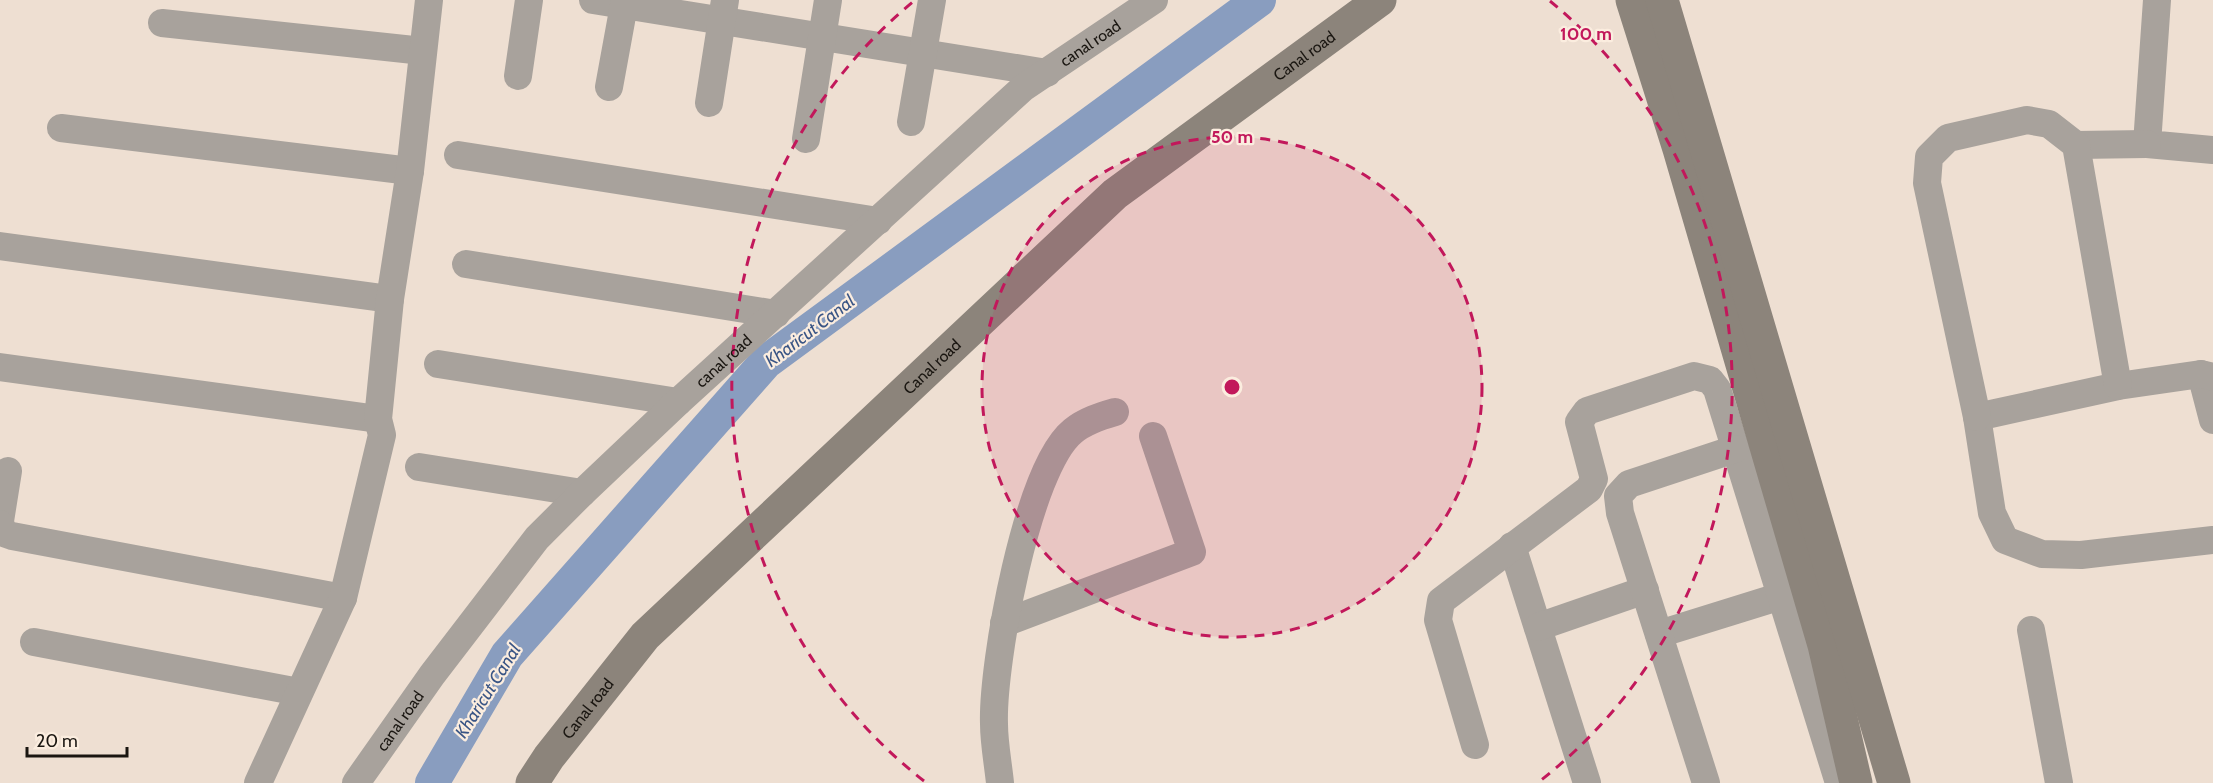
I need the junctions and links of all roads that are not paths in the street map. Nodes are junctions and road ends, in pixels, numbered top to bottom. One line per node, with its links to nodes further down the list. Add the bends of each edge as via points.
1 (429, 0): 15 (street)
2 (529, 0): 18 (street)
3 (593, 0): 11 (street)
4 (828, 0): 14 (street)
5 (933, 0): 16 (street)
6 (1154, 0): 17 (street, canal road)
7 (1380, 0): 63 (street, Canal road, via 1115,194 645,636)
8 (1632, 0): 68 (street, via 1824,645)
9 (1662, 0): 69 (street)
10 (2157, 0): 24 (street)
11 (624, 3): 12 (street); 19 (street)
12 (723, 10): 14 (street); 20 (street)
13 (162, 23): 15 (street)
14 (822, 37): 16 (street); 23 (street)
15 (423, 51): 28 (street)
16 (923, 53): 17 (street); 21 (street)
17 (1047, 73): 29 (street, canal road, via 1023,88)
18 (518, 76)
19 (609, 87)
20 (709, 103)
21 (911, 122)
22 (61, 128): 28 (street)
23 (806, 139)
24 (2147, 144): 25 (street); 26 (street)
25 (2076, 146): 37 (street); 40 (street, via 2049,124 2027,120 1948,138 1929,157 1927,183)
26 (2213, 150)
27 (458, 155): 29 (street)
28 (410, 171): 32 (street)
29 (878, 221): 33 (street, canal road)
30 (0, 246): 32 (street)
31 (466, 264): 33 (street)
32 (390, 299): 41 (street)
33 (776, 314): 38 (street, canal road)
34 (438, 364): 38 (street)
35 (0, 367): 41 (street)
36 (2207, 375): 37 (street); 42 (street)
37 (2118, 386): 40 (street)
38 (678, 402): 47 (street, canal road)
39 (1115, 412): 54 (street, via 1073,431 1058,448 1028,520)
40 (1977, 417): 49 (street, via 1992,513 2005,540 2042,555 2081,555)
41 (378, 419): 53 (street, via 382,435)
42 (2213, 420)
43 (1152, 436): 54 (street, via 1192,552)
44 (1735, 449): 50 (street, via 1717,389 1710,380 1694,376 1587,411 1579,422 1594,479 1589,489); 51 (street, via 1629,484 1618,496); 52 (street)
45 (419, 467): 47 (street)
46 (8, 471): 48 (street)
47 (582, 493): 62 (street, canal road, via 537,538 432,675)
48 (0, 522): 53 (street, via 4,533 12,536)
49 (2213, 540)
50 (1512, 546): 55 (street); 60 (street, via 1438,608 1438,620)
51 (1645, 590): 55 (street); 57 (street)
52 (1781, 596): 57 (street); 67 (street)
53 (343, 598): 59 (street)
54 (1004, 623): 64 (street, via 994,723)
55 (1538, 627): 65 (street)
56 (2031, 630): 70 (street)
57 (1659, 634): 66 (street)
58 (34, 642): 59 (street)
59 (299, 692): 61 (street)
60 (1475, 745)
61 (258, 783)
62 (356, 783)
63 (532, 783)
64 (1000, 783)
65 (1587, 783)
66 (1706, 783)
67 (1839, 783)
68 (1856, 783)
69 (1894, 783)
70 (2059, 783)

